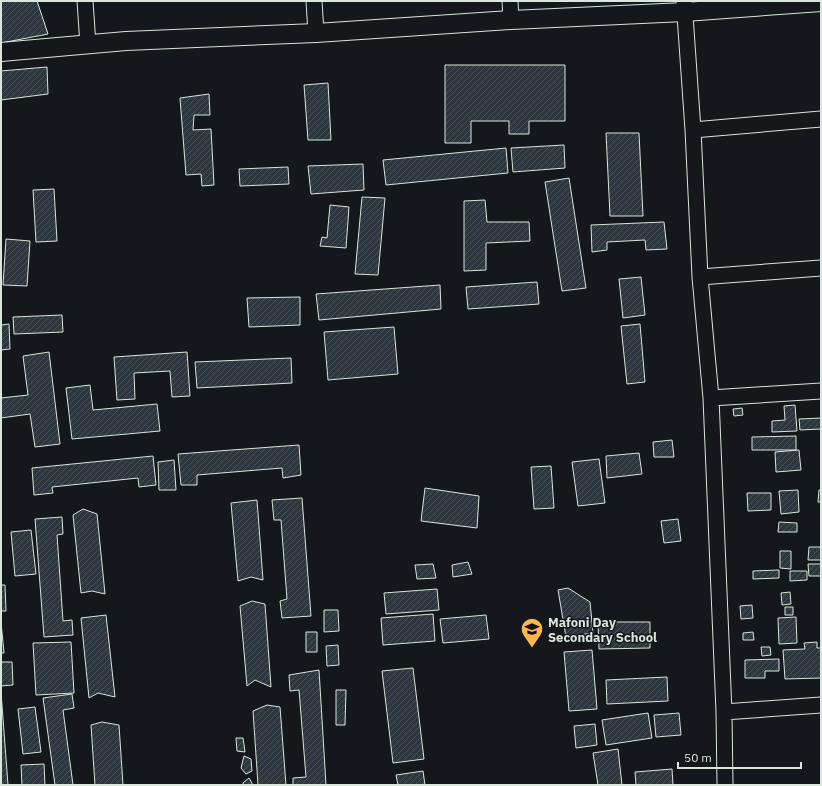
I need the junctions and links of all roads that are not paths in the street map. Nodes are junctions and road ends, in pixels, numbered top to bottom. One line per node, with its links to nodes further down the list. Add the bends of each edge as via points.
1 (85, 1): 8 (street)
2 (314, 1): 7 (street)
3 (510, 1): 6 (street)
4 (821, 2): 5 (street)
5 (684, 6): 6 (street); 11 (street)
6 (511, 20): 7 (street)
7 (316, 33): 8 (street)
8 (88, 45): 9 (street)
9 (1, 52)
10 (821, 118): 11 (street)
11 (693, 130): 13 (street)
12 (821, 268): 13 (street)
13 (700, 277): 15 (street)
14 (821, 391): 15 (street)
15 (711, 398): 17 (street)
16 (821, 705): 17 (street)
17 (724, 712): 18 (street)
18 (726, 785)

